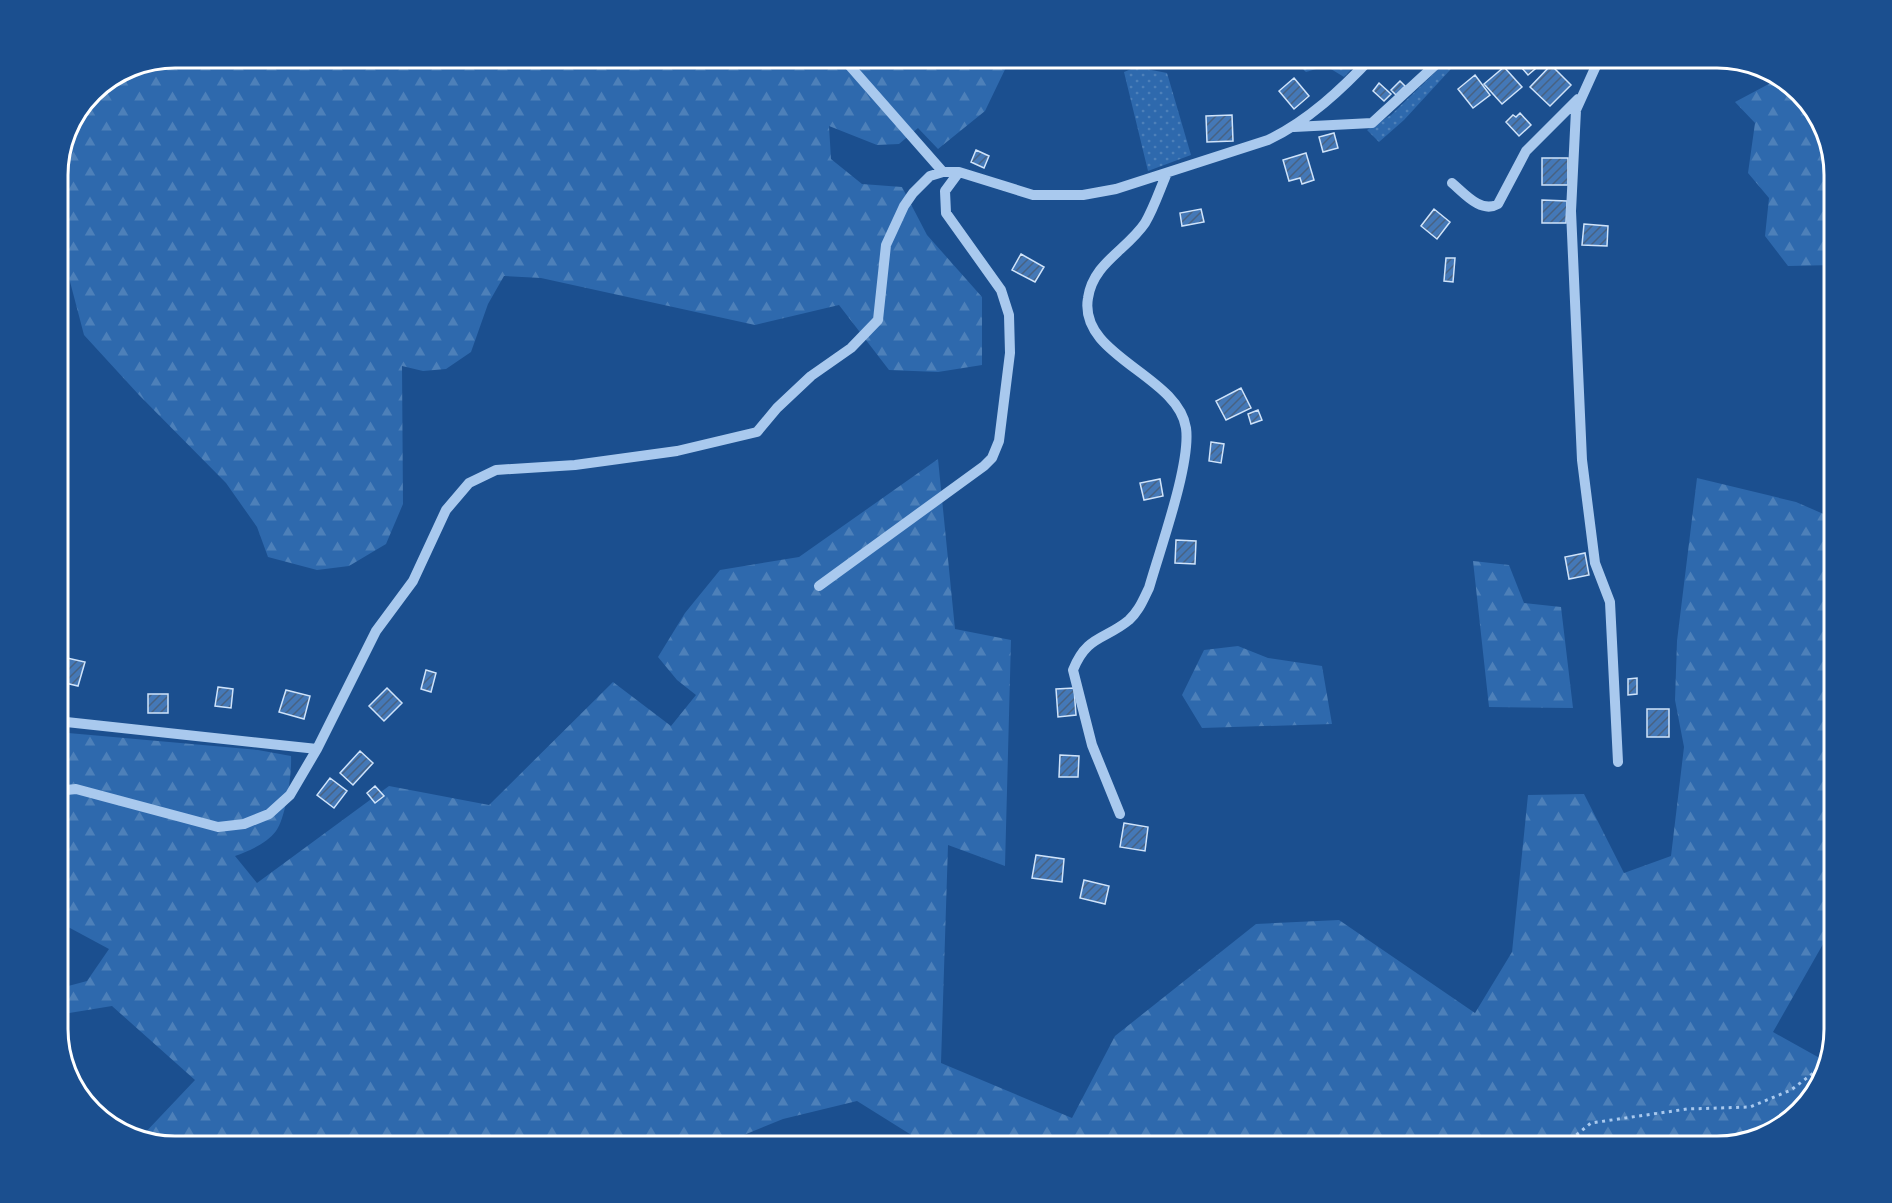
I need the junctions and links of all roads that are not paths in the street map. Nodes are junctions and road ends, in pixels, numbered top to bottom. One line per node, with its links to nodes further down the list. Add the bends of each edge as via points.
1 (852, 68): 7 (street)
2 (1362, 68): 6 (street)
3 (1431, 68): 6 (street, via 1372,123)
4 (1594, 68): 5 (street)
5 (1580, 97): 10 (street, via 1526,151 1498,204 1482,206); 14 (street, via 1574,121 1571,211 1582,460 1595,563 1610,602)
6 (1293, 127): 9 (street, via 1268,140)
7 (943, 172): 8 (street); 13 (street, via 930,176 913,193 886,245 878,320 850,348 811,376 757,432 677,451 575,465 496,470 469,483 447,510 412,581 376,631)
8 (959, 172): 9 (street, via 1018,192 1048,197 1116,189); 11 (street, via 945,191 946,213 1001,290 1009,315 1010,352 996,450 984,466)
9 (1167, 173): 16 (street, via 1144,224 1105,263 1088,298 1087,314 1096,334 1178,407 1186,426 1186,452 1149,588 1139,609 1126,622 1088,644 1073,670 1092,745)
10 (1452, 183)
11 (819, 586)
12 (68, 722): 13 (street)
13 (317, 749): 15 (street, via 290,795 269,814 244,824 218,827)
14 (1618, 762)
15 (68, 790)
16 (1120, 814)

